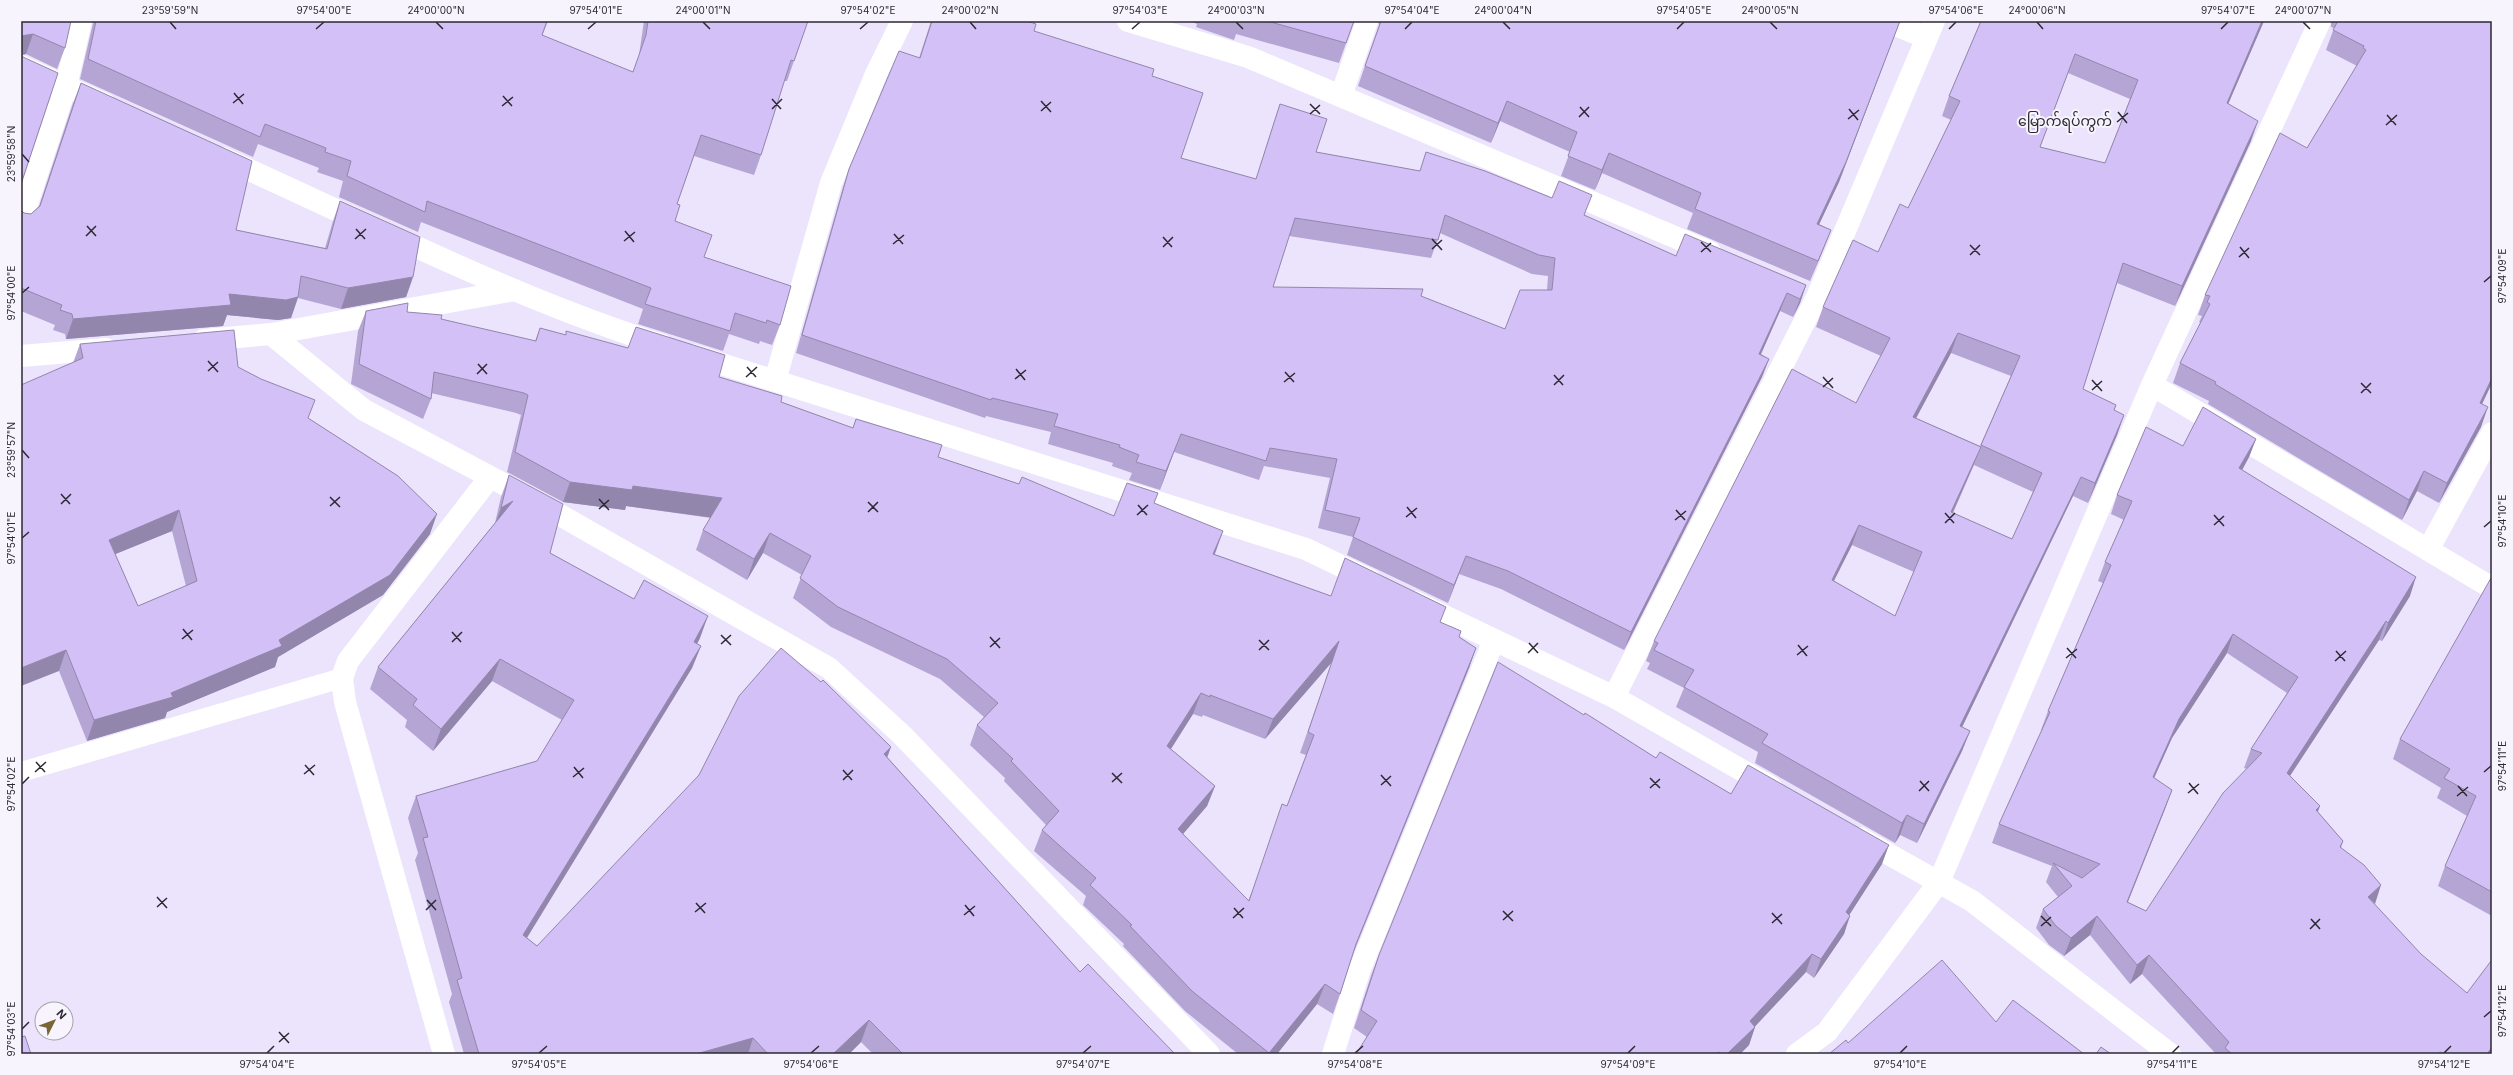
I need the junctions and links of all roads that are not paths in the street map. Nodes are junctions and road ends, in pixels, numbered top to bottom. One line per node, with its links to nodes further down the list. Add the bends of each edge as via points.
1 (81, 21): 9 (street)
2 (902, 21): 22 (street, via 876,74 831,183)
3 (1128, 21): 10 (street, via 1248,57)
4 (1367, 21): 10 (street)
5 (1886, 21): 7 (street)
6 (2320, 21): 23 (street)
7 (1930, 30): 17 (street)
8 (21, 66): 9 (street)
9 (66, 86): 11 (street); 13 (street)
10 (1341, 96): 14 (street)
11 (124, 113)
12 (203, 149): 16 (street)
13 (21, 222)
14 (1729, 260)
15 (1795, 288): 17 (street)
16 (514, 290): 18 (street); 22 (street, via 622,332)
17 (1817, 297): 30 (street)
18 (271, 334): 19 (street); 25 (street, via 364,410)
19 (185, 341)
20 (123, 347): 21 (street)
21 (21, 356)
22 (775, 381): 28 (street, via 1306,549)
23 (2152, 385): 26 (street); 34 (street)
24 (2492, 433): 26 (street)
25 (490, 477): 29 (street, via 348,661); 36 (street, via 829,668 902,735)
26 (2428, 550): 27 (street)
27 (2492, 588)
28 (1494, 640): 30 (street); 37 (street, via 1360,969)
29 (342, 678): 31 (lane); 35 (street, via 346,702)
30 (1614, 698): 32 (street)
31 (21, 772)
32 (1787, 796)
33 (1842, 827): 34 (street)
34 (1939, 882): 38 (street, via 1827,1032); 39 (street, via 1972,901)
35 (444, 1054)
36 (1209, 1054)
37 (1332, 1054)
38 (1798, 1054)
39 (2170, 1054)

